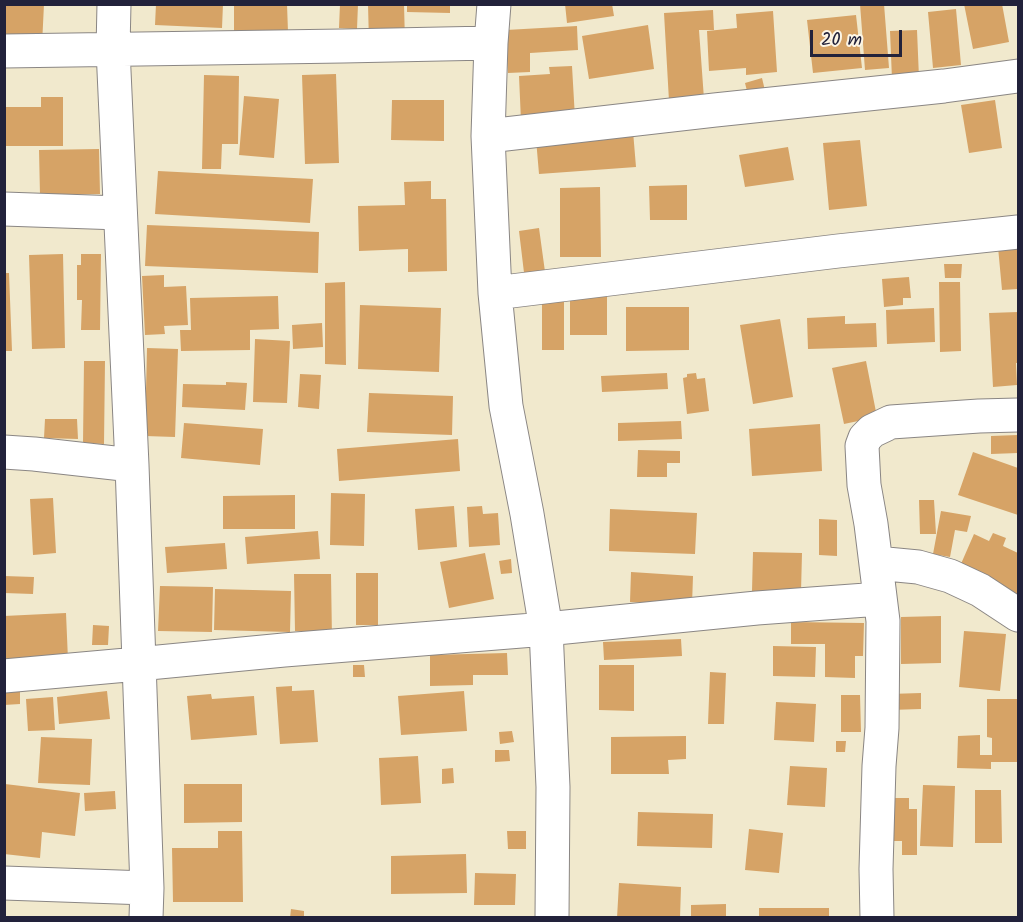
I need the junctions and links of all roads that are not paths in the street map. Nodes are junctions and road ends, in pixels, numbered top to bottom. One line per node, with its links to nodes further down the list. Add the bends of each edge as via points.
1 (114, 4): 4 (street)
2 (494, 4): 3 (street)
3 (490, 42): 4 (street); 7 (street)
4 (113, 49): 5 (street); 9 (street)
5 (4, 51)
6 (1018, 76): 7 (street)
7 (488, 136): 11 (street)
8 (4, 209): 9 (street)
9 (120, 213): 14 (street)
10 (1018, 232): 11 (street)
11 (495, 293): 18 (street, via 506,406)
12 (1018, 415): 15 (street, via 891,422 865,438 864,485)
13 (4, 452): 14 (street)
14 (132, 465): 19 (street)
15 (876, 563): 16 (street); 17 (street, via 918,567 950,576)
16 (880, 599): 18 (street); 24 (street, via 883,668)
17 (1018, 615)
18 (546, 629): 19 (street); 23 (street, via 553,787)
19 (138, 664): 20 (street); 22 (street)
20 (4, 676)
21 (4, 883): 22 (street)
22 (146, 903)
23 (552, 918)
24 (877, 918)

